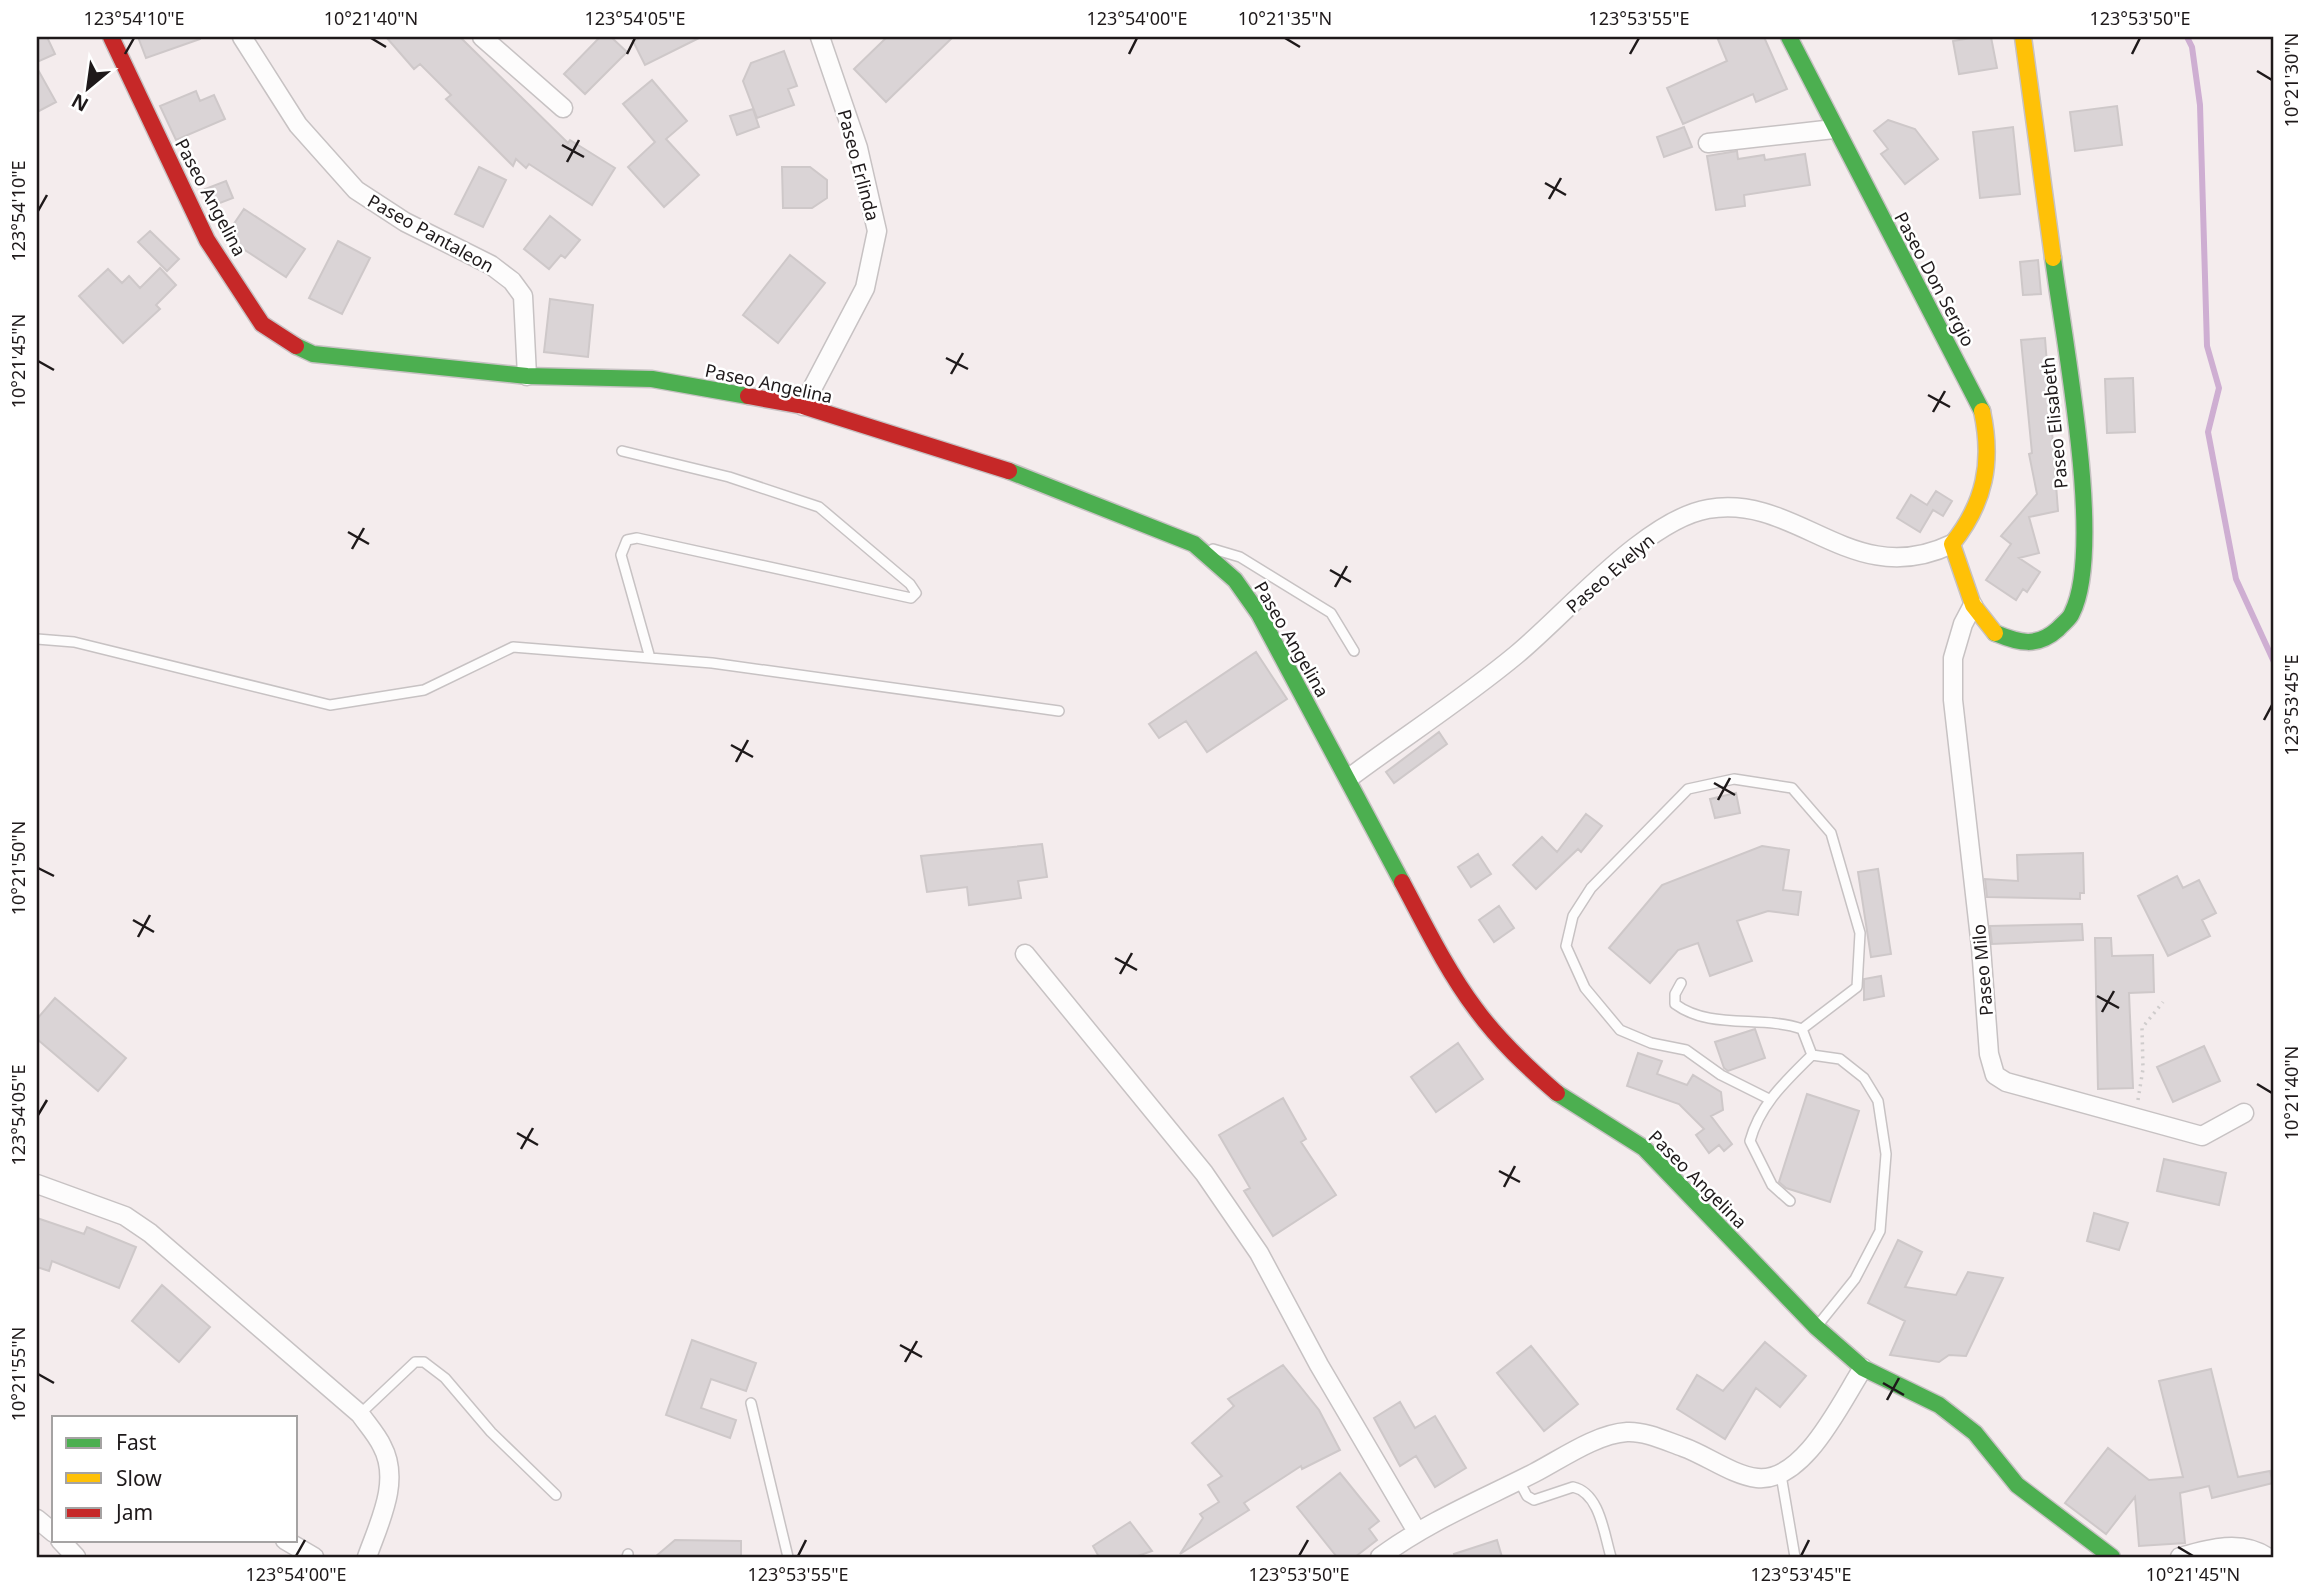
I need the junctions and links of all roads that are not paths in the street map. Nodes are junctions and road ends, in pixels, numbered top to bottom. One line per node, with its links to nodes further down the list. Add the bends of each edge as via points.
1 (111, 37): 10 (street, Paseo Angelina, via 207,240 262,324 313,354)
2 (242, 37): 10 (street, Paseo Pantaleon, via 298,125 356,190 512,281 523,296)
3 (482, 37): 7 (street)
4 (820, 37): 11 (street, Paseo Erlinda, via 858,148 877,231 865,288)
5 (1789, 37): 8 (street, Paseo Don Sergio)
6 (2023, 37): 15 (street, Paseo Elisabeth, via 2074,417 2084,574 2072,615 2049,637 2035,643 2018,643 1991,632)
7 (563, 108)
8 (1834, 129): 9 (street); 14 (street, Paseo Don Sergio, via 1967,380 1986,428 1989,455 1984,490)
9 (1708, 143)
10 (527, 376): 11 (street, Paseo Angelina, via 652,379)
11 (803, 406): 13 (street, Paseo Angelina, via 1040,481)
12 (622, 451): 18 (lane, via 729,477 819,507 916,593 911,598 637,538 627,540 621,555)
13 (1194, 544): 17 (lane, via 1240,557 1331,612); 20 (street, Paseo Angelina, via 1235,580 1259,614)
14 (1952, 544): 15 (street, Paseo Elisabeth); 20 (street, Paseo Evelyn, via 1932,554 1885,558 1746,509 1726,507 1690,514 1649,537 1515,656)
15 (1973, 605): 26 (street, Paseo Milo, via 1953,657 1953,699 1989,1054 1996,1075 2006,1082 2134,1120 2202,1136)
16 (37, 639): 18 (lane, via 74,642 330,705 424,690 513,647)
17 (1354, 651)
18 (650, 658): 19 (lane, via 725,664)
19 (1059, 711)
20 (1349, 778): 29 (street, Paseo Angelina, via 1445,962 1501,1040 1562,1096 1644,1148)
21 (1025, 954): 37 (street, via 1204,1173 1259,1253)
22 (1681, 983): 23 (lane, via 1675,1004 1686,1012 1781,1022)
23 (1802, 1029): 24 (lane); 25 (lane, via 1857,987 1860,933 1831,833 1792,788 1734,779 1688,789 1591,888 1573,916 1566,946 1585,988 1620,1030 1686,1050 1721,1075)
24 (1812, 1055): 25 (lane); 29 (lane, via 1840,1059 1864,1078 1878,1101 1885,1154 1880,1230 1855,1279)
25 (1769, 1099): 28 (lane, via 1750,1141 1772,1185)
26 (2244, 1113)
27 (37, 1184): 32 (street, via 125,1216 150,1233)
28 (1790, 1201)
29 (1816, 1327): 30 (street, Paseo Angelina)
30 (1863, 1368): 33 (street, via 1808,1454); 48 (street, Paseo Angelina, via 1939,1405 1975,1433 2017,1485)
31 (751, 1403): 44 (lane)
32 (360, 1414): 35 (lane, via 415,1362 424,1362); 43 (street, via 383,1446 390,1469 389,1489)
33 (1780, 1475): 34 (street, via 1757,1478 1655,1437 1627,1432 1600,1440); 47 (lane)
34 (1519, 1481): 37 (street); 46 (lane, via 1534,1500 1573,1487 1587,1493)
35 (556, 1495)
36 (37, 1519): 38 (street)
37 (1416, 1530): 45 (street)
38 (52, 1531)
39 (62, 1542): 41 (street)
40 (288, 1542): 42 (street)
41 (76, 1557)
42 (314, 1557)
43 (367, 1557)
44 (788, 1557)
45 (1380, 1557)
46 (1611, 1557)
47 (1795, 1557)
48 (2112, 1557)
49 (2180, 1557): 50 (street, via 2225,1547 2254,1549)
50 (2267, 1557)

